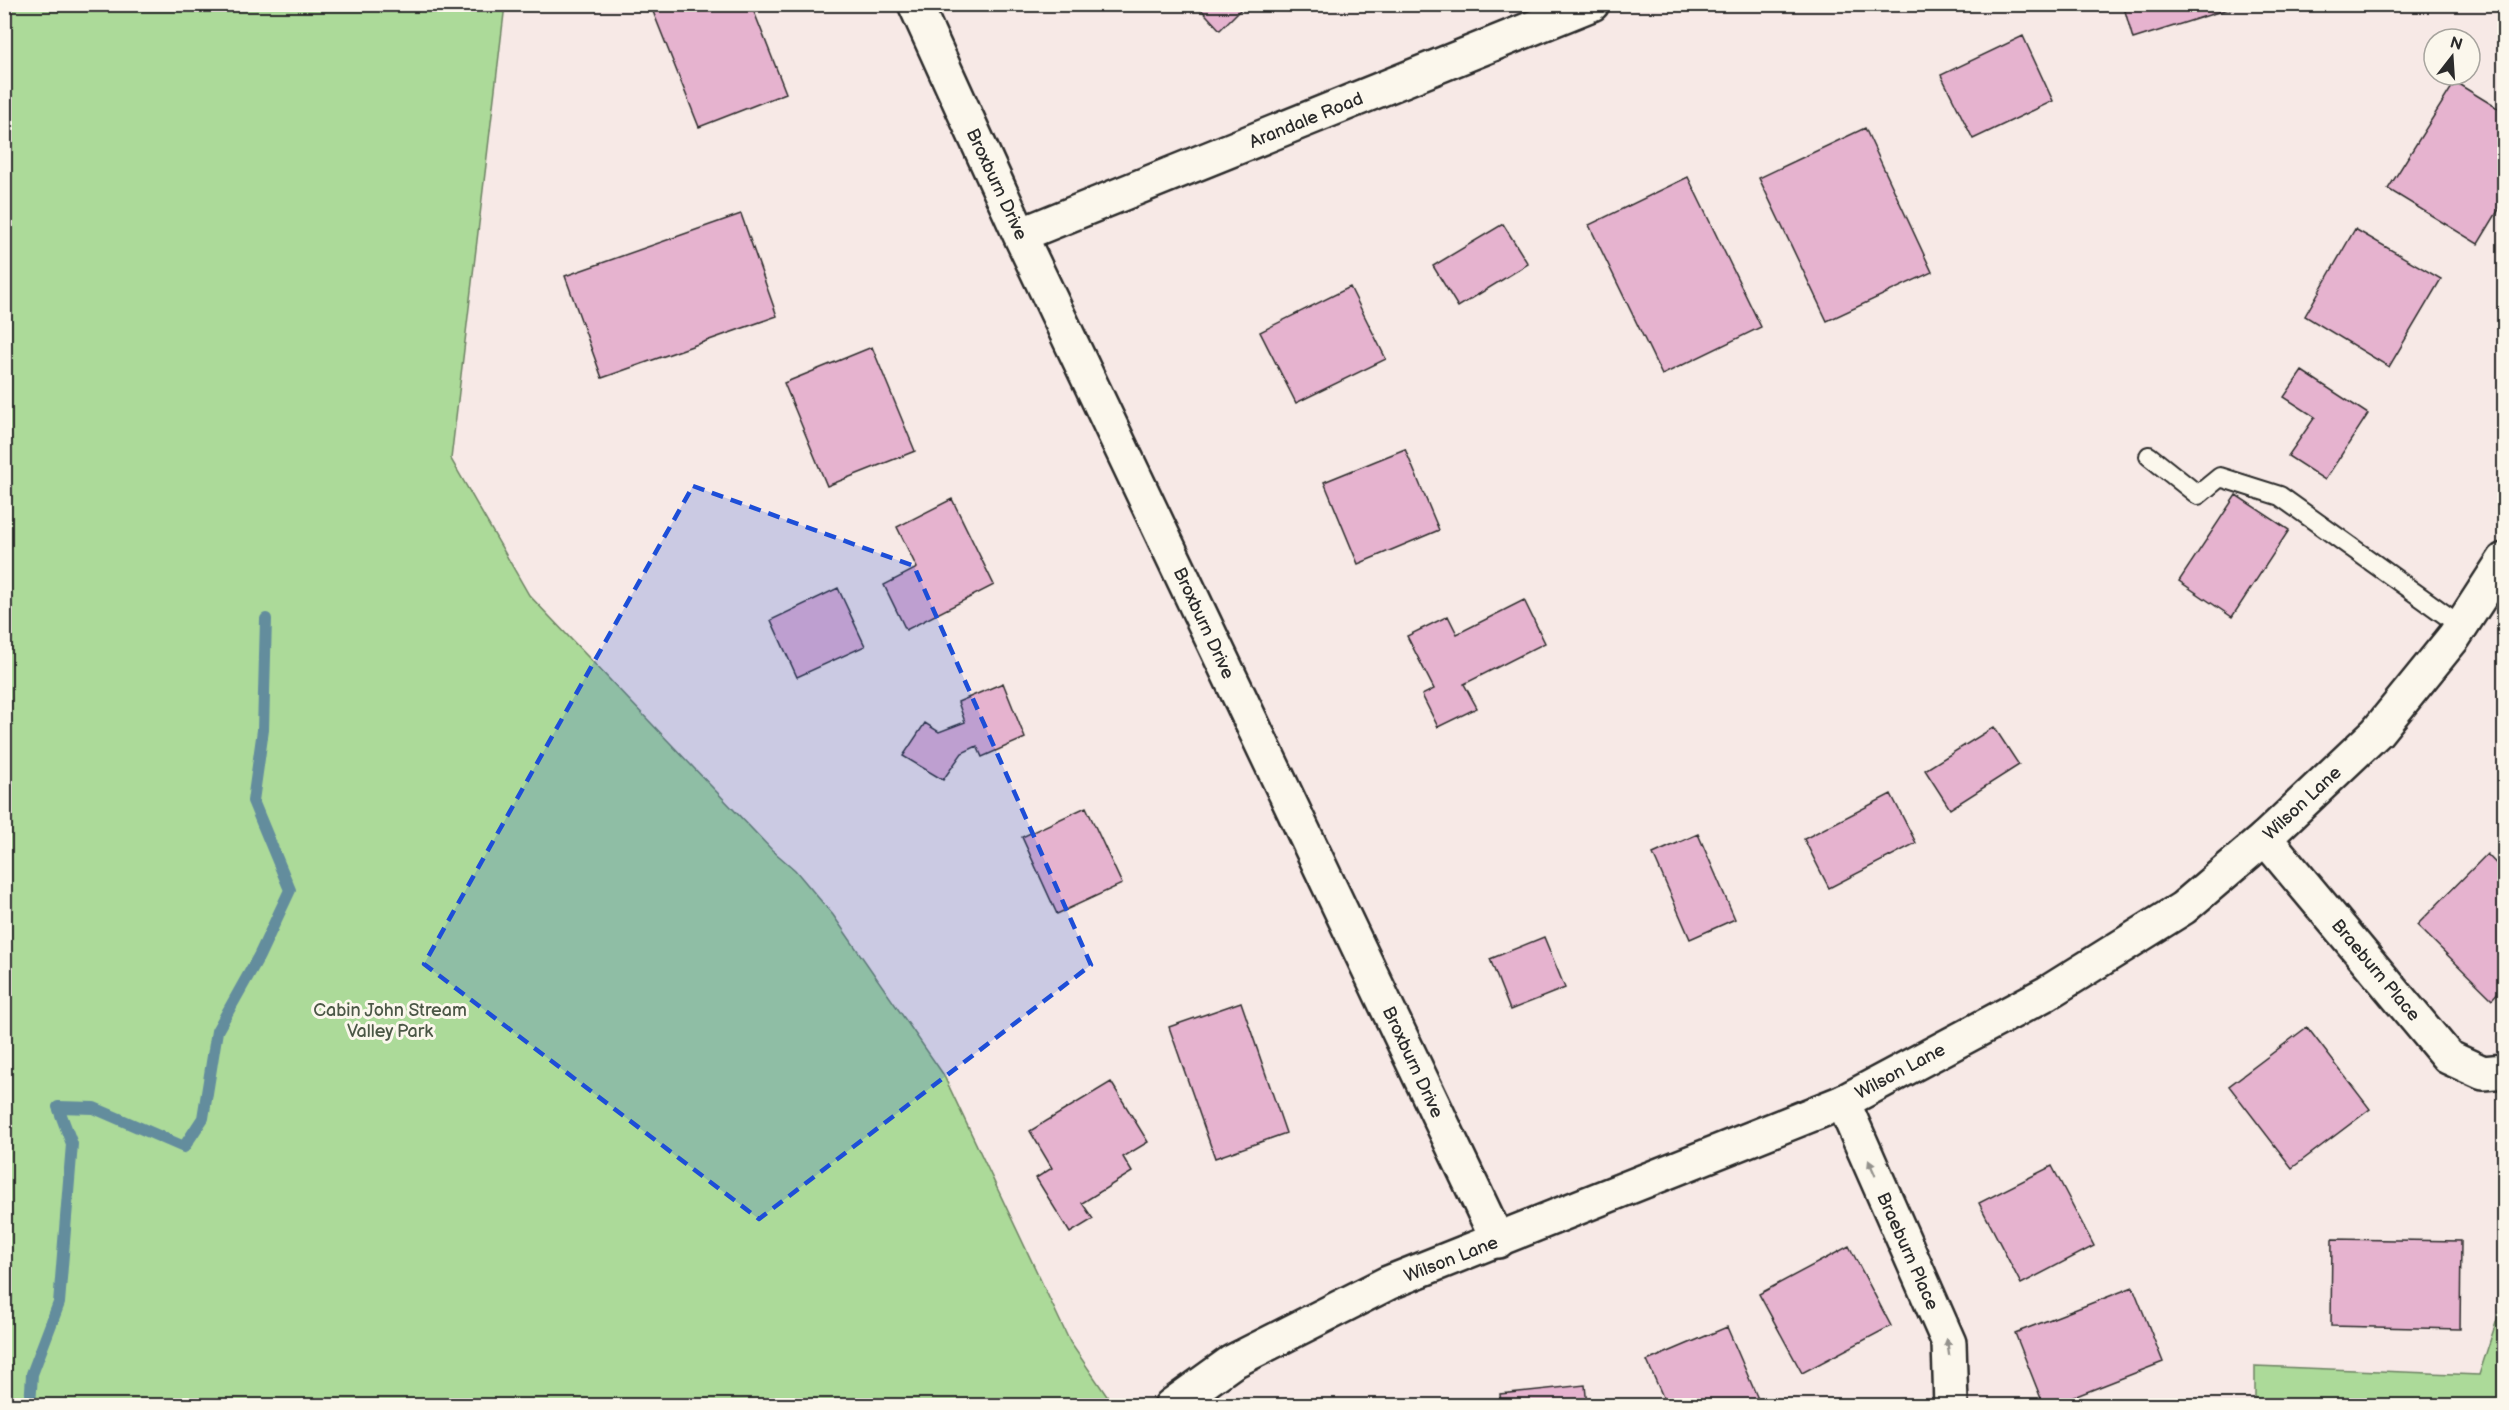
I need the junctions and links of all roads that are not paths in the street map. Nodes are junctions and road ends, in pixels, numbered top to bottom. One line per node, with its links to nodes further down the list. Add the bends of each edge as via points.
1 (915, 4): 3 (street, Broxburn Drive)
2 (1592, 4): 3 (street, Arandale Road)
3 (1020, 235): 10 (street, Broxburn Drive)
4 (2149, 456): 6 (lane, via 2198,495 2220,477 2280,496)
5 (2505, 560): 6 (street, Wilson Lane)
6 (2461, 626): 7 (street, Wilson Lane, via 2377,732)
7 (2265, 838): 8 (street, Braeburn Place, via 2448,1057 2483,1073); 9 (street, Wilson Lane, via 2183,908 2047,993)
8 (2505, 1071)
9 (1843, 1102): 10 (street, Wilson Lane); 12 (street, Braeburn Place, one-way to 9, via 1949,1342)
10 (1498, 1241): 11 (street, Wilson Lane, via 1388,1283 1232,1362)
11 (1171, 1406)
12 (1951, 1406)

